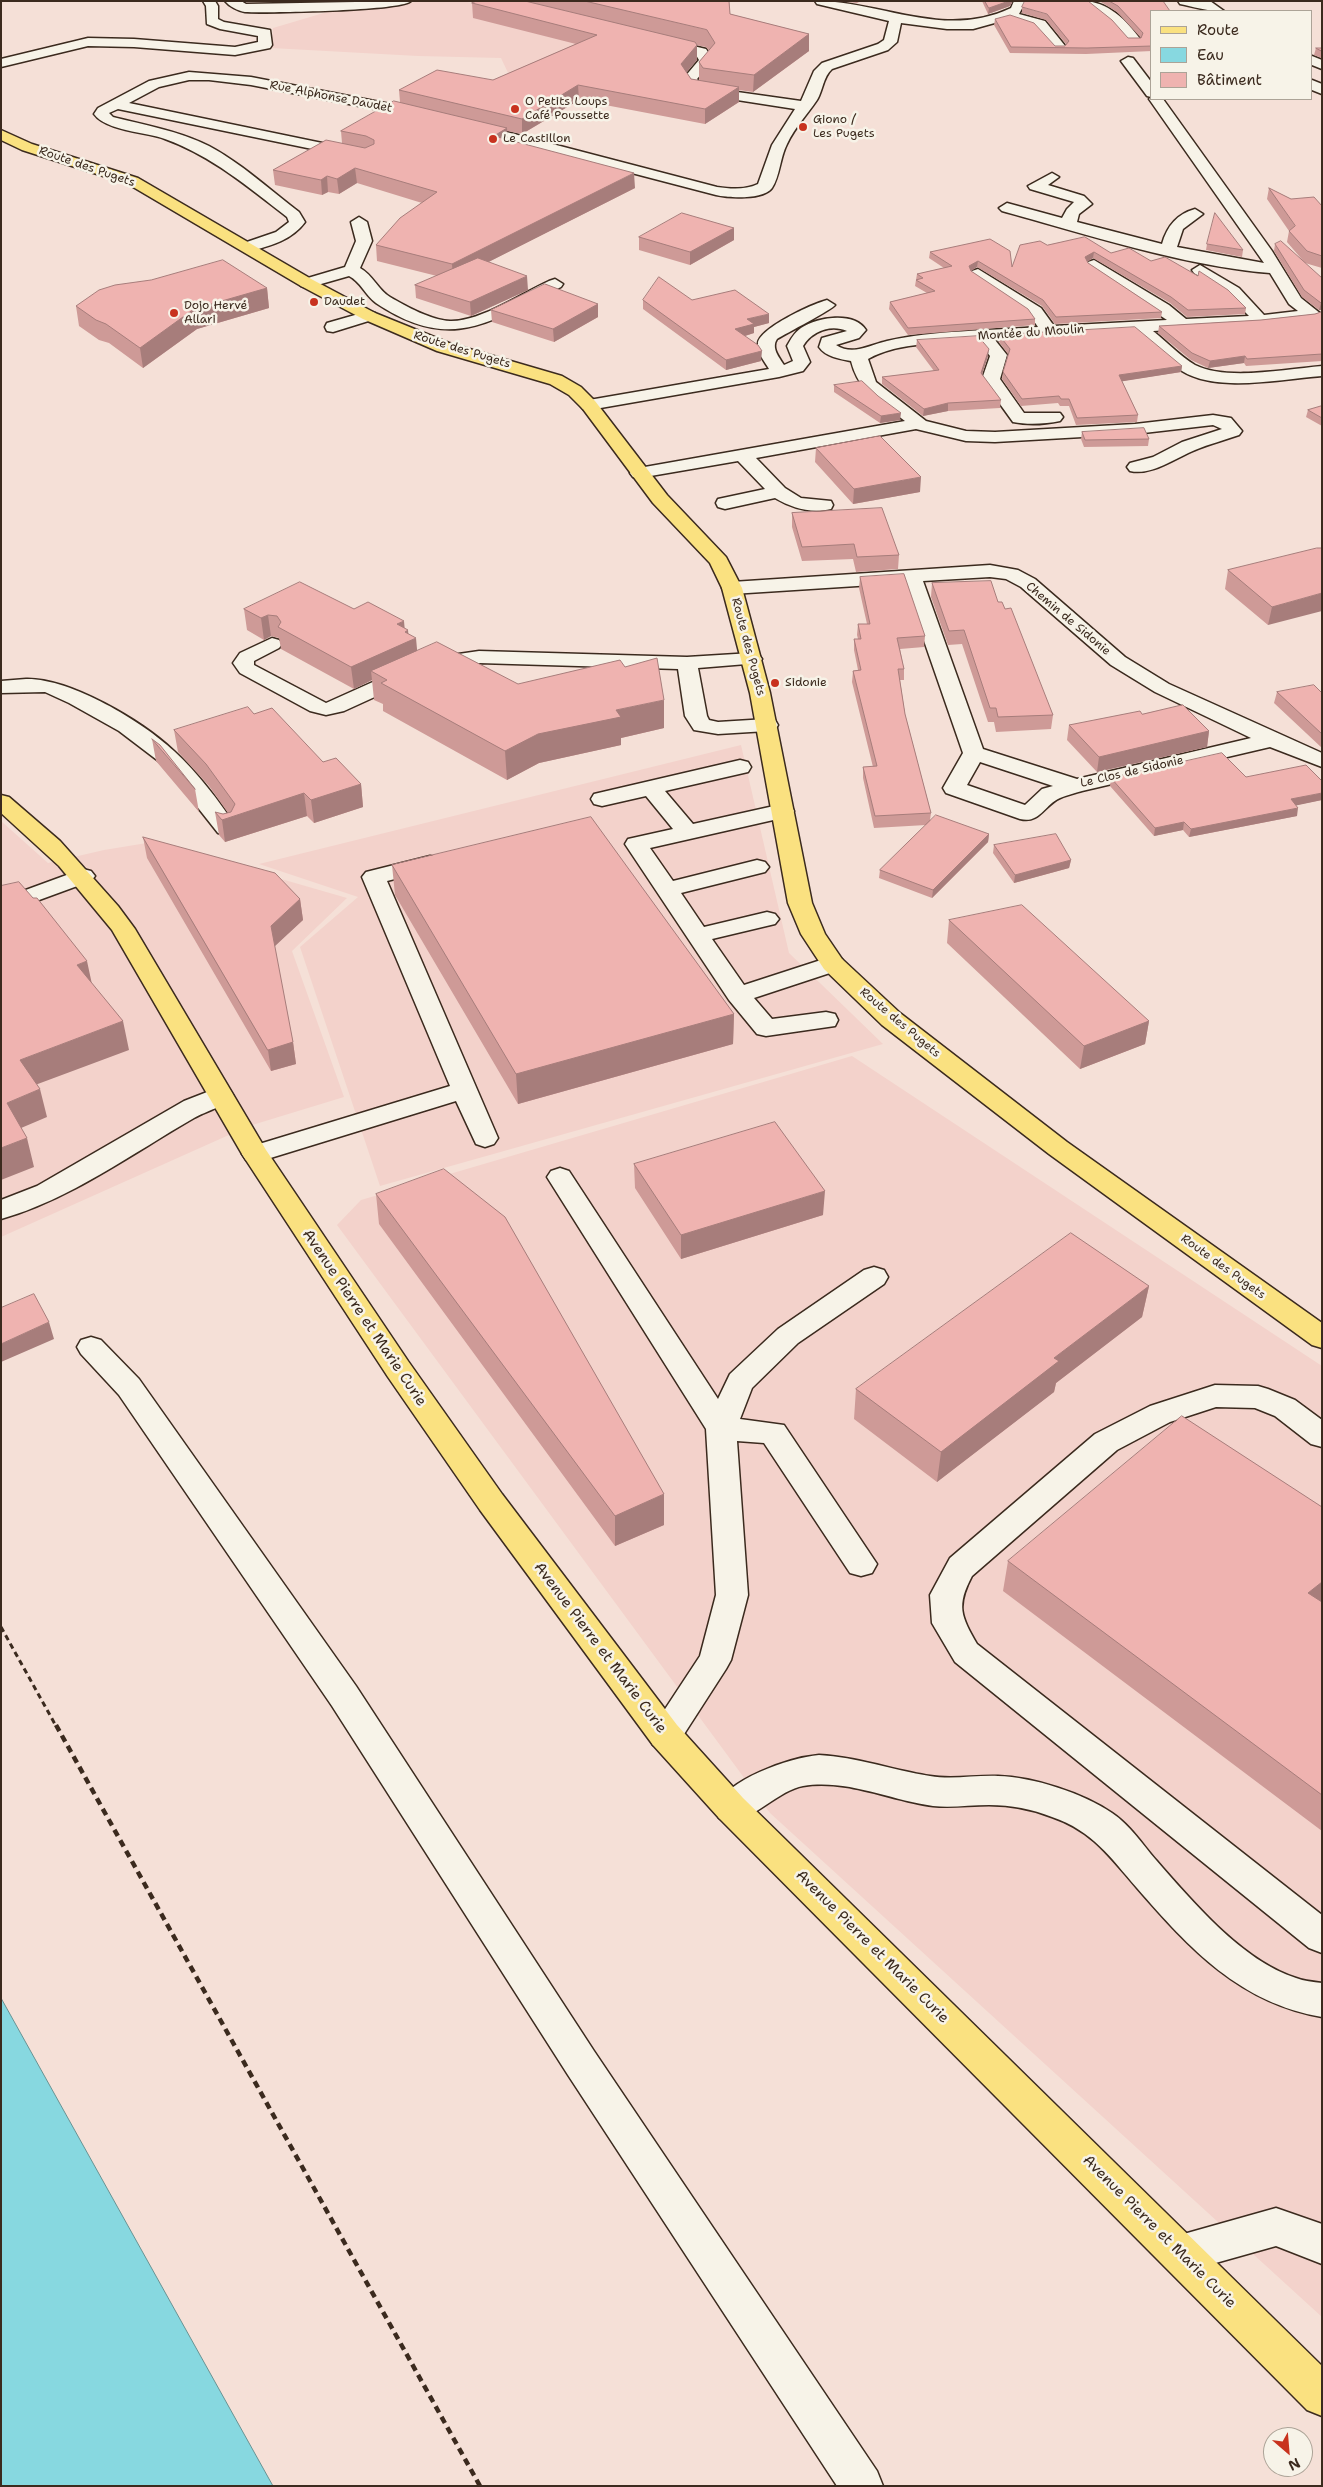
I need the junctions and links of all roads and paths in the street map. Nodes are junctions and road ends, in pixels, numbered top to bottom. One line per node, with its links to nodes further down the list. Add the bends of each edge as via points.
1 (209, 1): 16 (street, via 212,21 265,33 265,45 235,50 88,42)
2 (231, 1): 3 (street, via 244,8)
3 (405, 1)
4 (821, 1): 11 (street)
5 (1020, 1): 10 (street)
6 (1088, 1): 13 (street, via 1118,21)
7 (1184, 1): 8 (street); 9 (street, via 1206,4)
8 (1194, 10)
9 (1216, 10)
10 (1010, 15): 11 (street, via 958,25); 14 (street, via 1040,24)
11 (898, 19): 20 (street, via 893,25 890,42 883,47 827,66)
12 (644, 38): 20 (street, via 701,52 706,60 690,79 697,90)
13 (1134, 40)
14 (1059, 47)
15 (1128, 61): 17 (street)
16 (1, 63)
17 (1150, 90)
18 (1157, 100): 33 (street, Montée du Moulin)
19 (115, 104): 21 (street, Rue Alphonse Daudet, via 161,81 209,76 251,81); 24 (street); 30 (street, via 101,114 117,123 203,149 294,215 297,222 293,229)
20 (805, 106): 22 (street, via 779,144 765,187 736,194)
21 (436, 118)
22 (462, 124)
23 (1, 134): 30 (main road, Route des Pugets, via 27,147 133,182)
24 (367, 157)
25 (1052, 177): 29 (street, via 1035,186 1079,199 1084,204)
26 (1007, 208): 29 (street)
27 (1195, 214): 31 (street, via 1179,222 1173,231)
28 (359, 222): 34 (street, via 365,246)
29 (1061, 223): 31 (street)
30 (247, 247): 37 (main road, Route des Pugets)
31 (1169, 250): 33 (street, via 1245,267)
32 (1094, 265): 43 (street)
33 (1275, 269): 41 (street, Montée du Moulin, via 1296,302)
34 (351, 270): 37 (street); 38 (street, via 362,274 372,291 384,300 436,323 452,326 474,322)
35 (1200, 270): 42 (street, via 1233,289 1249,303)
36 (978, 274): 46 (street, via 1035,311)
37 (307, 283): 40 (main road, Route des Pugets)
38 (555, 284)
39 (827, 305): 50 (street, via 770,336 766,343 767,351)
40 (369, 316): 45 (street); 51 (main road, Route des Pugets, via 443,347 556,380 575,391)
41 (1317, 316): 42 (street, Montée du Moulin)
42 (1260, 320): 43 (street, Montée du Moulin)
43 (1181, 323): 44 (street, Montée du Moulin)
44 (1138, 326): 46 (street, Montée du Moulin); 49 (street, via 1189,369 1203,375 1225,377)
45 (333, 328)
46 (1049, 331): 47 (street, Montée du Moulin)
47 (982, 336): 48 (street, Montée du Moulin, via 899,344 868,352); 52 (street, via 999,355 991,379 1019,418)
48 (860, 358): 50 (street, via 827,347 828,342 858,330 846,323 829,323 815,328 797,341 795,346 802,362 797,367); 53 (street, via 864,377 870,386 917,421)
49 (1322, 371)
50 (779, 372): 51 (street)
51 (589, 405): 56 (main road, Route des Pugets)
52 (1098, 415)
53 (916, 424): 54 (street); 55 (street, via 966,436 995,437 1135,429 1213,420 1226,422 1233,431 1188,446 1159,461)
54 (743, 455): 56 (street); 57 (street)
55 (1136, 466)
56 (639, 473): 61 (main road, Route des Pugets, via 719,561)
57 (778, 492): 58 (street); 59 (street, via 797,503)
58 (725, 503)
59 (824, 505)
60 (911, 576): 61 (street, Chemin de Sidonie); 67 (street, Chemin de Sidonie, via 990,571 1011,574 1028,583 1118,661 1162,688); 68 (street)
61 (732, 588): 63 (main road, Route des Pugets)
62 (272, 644): 64 (street, via 247,657 243,663 247,669 326,709 337,707 430,663 454,659)
63 (752, 659): 64 (street); 66 (main road, Route des Pugets)
64 (686, 663): 66 (street, via 696,716 702,725 718,728)
65 (1, 687): 76 (street, via 28,684 68,693 148,741 167,755)
66 (767, 724): 75 (main road, Route des Pugets)
67 (1272, 740): 69 (street, Chemin de Sidonie); 71 (street, Le Clos de Sidonie)
68 (974, 753): 71 (street, Le Clos de Sidonie); 71 (street, via 954,788 1028,814 1050,794)
69 (1322, 761)
70 (740, 767): 72 (street)
71 (1076, 786)
72 (651, 788): 73 (street); 77 (street)
73 (602, 800)
74 (1, 802): 80 (main road, Avenue Pierre et Marie Curie)
75 (783, 810): 77 (street); 85 (main road, Route des Pugets, via 800,903)
76 (226, 828)
77 (688, 832): 81 (street, via 636,844)
78 (450, 858): 88 (street, via 374,877)
79 (757, 867): 81 (street)
80 (83, 876): 82 (street); 89 (main road, Avenue Pierre et Marie Curie, via 122,930)
81 (667, 890): 84 (street)
82 (1, 907)
83 (767, 918): 84 (street)
84 (698, 935): 86 (street)
85 (832, 964): 86 (street); 95 (main road, Route des Pugets, via 891,1019 1058,1148)
86 (738, 995): 87 (street, via 766,1028)
87 (826, 1020)
88 (465, 1090): 90 (street); 91 (street)
89 (220, 1095): 91 (main road, Avenue Pierre et Marie Curie); 93 (street, via 193,1107 46,1192)
90 (485, 1138)
91 (255, 1154): 101 (main road, Avenue Pierre et Marie Curie, via 311,1242 486,1494)
92 (560, 1177): 97 (street)
93 (1, 1210)
94 (874, 1277): 97 (street, via 788,1336 740,1382)
95 (1322, 1338)
96 (92, 1347): 109 (street, via 128,1387 344,1696 581,2063)
97 (721, 1428): 99 (street, via 773,1433); 101 (street, via 732,1595 715,1660)
98 (1322, 1436): 103 (street, via 1285,1408 1258,1397 1216,1396 1160,1414 1106,1442 961,1567 946,1595 948,1623 966,1653)
99 (861, 1564)
100 (1, 1627): 108 (path)
101 (665, 1735): 102 (main road, Avenue Pierre et Marie Curie)
102 (731, 1808): 104 (street, via 784,1776 823,1768 933,1792 1007,1791 1061,1805 1097,1822 1178,1910 1210,1942 1242,1967 1276,1989 1306,1999); 106 (main road, Avenue Pierre et Marie Curie)
103 (1322, 1937)
104 (1322, 2000)
105 (1322, 2244): 106 (street, via 1276,2226)
106 (1180, 2253): 107 (main road, Avenue Pierre et Marie Curie)
107 (1322, 2395)
108 (480, 2486)
109 (862, 2486)

